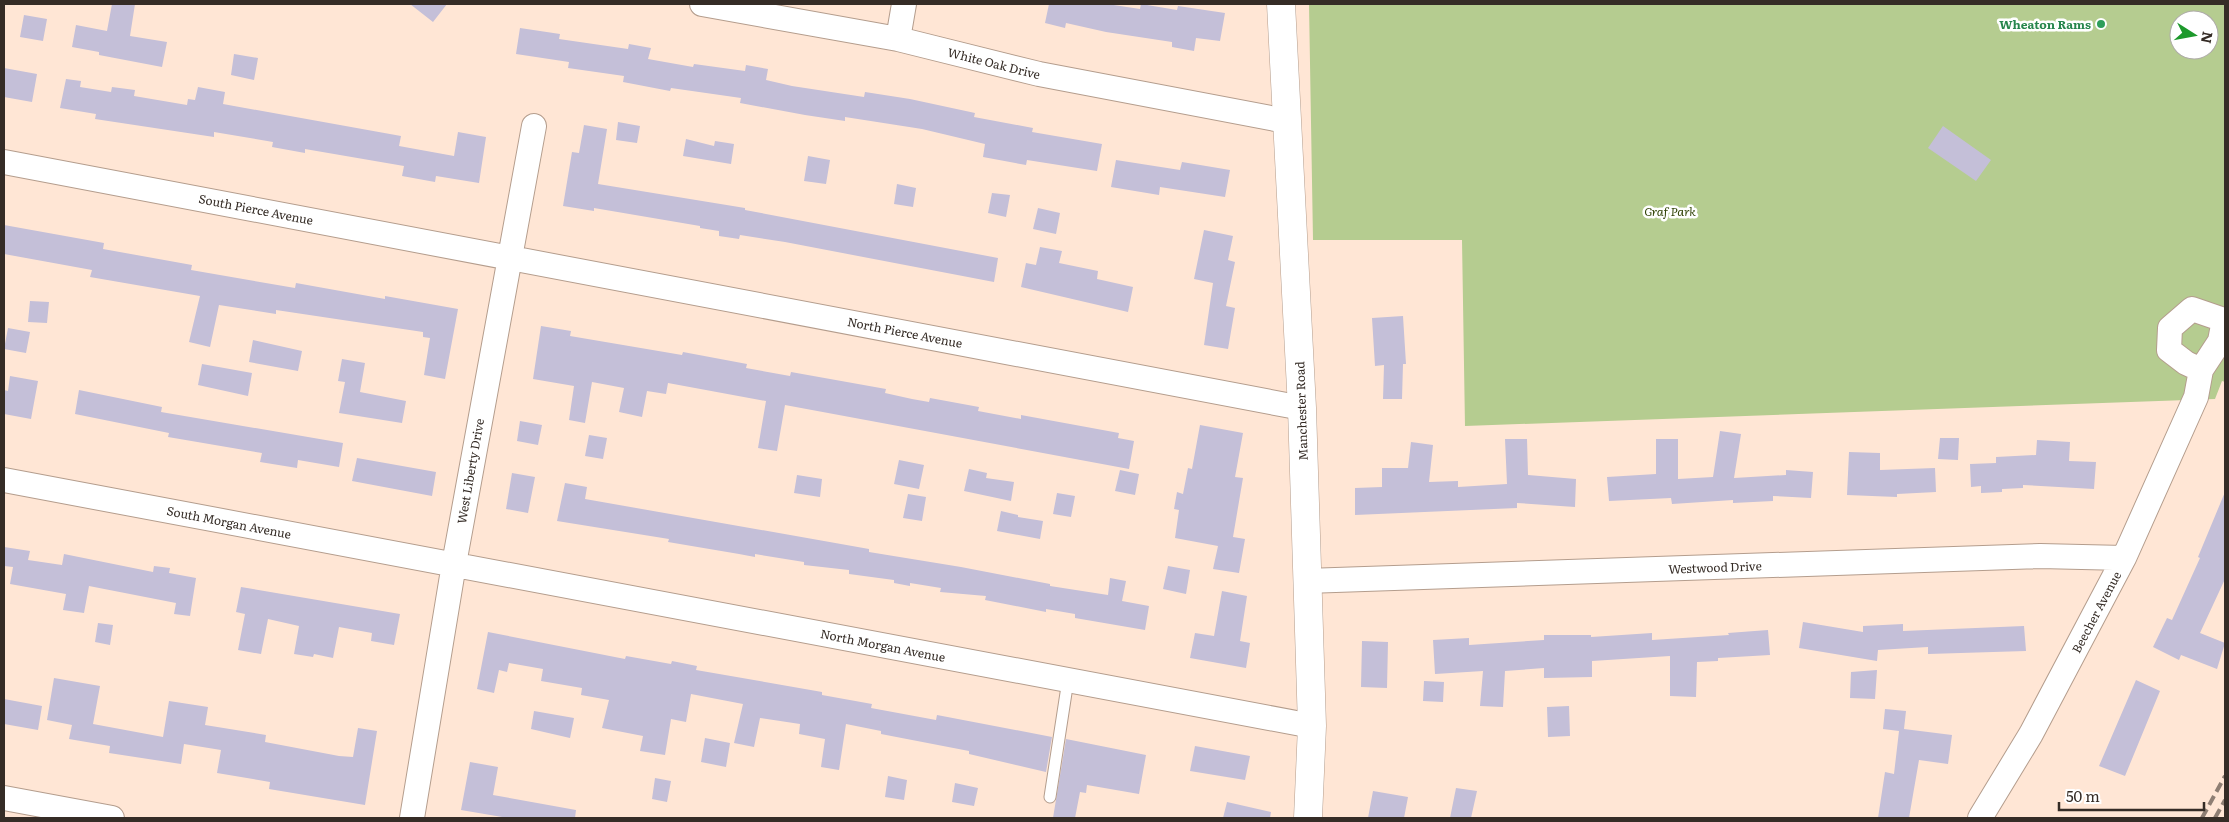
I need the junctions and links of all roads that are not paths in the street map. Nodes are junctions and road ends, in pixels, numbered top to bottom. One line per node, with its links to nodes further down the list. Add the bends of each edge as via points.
1 (702, 4): 4 (street, White Oak Drive)
2 (904, 4): 4 (street)
3 (1281, 4): 5 (street, Manchester Road)
4 (898, 39): 5 (street, White Oak Drive, via 1039,74)
5 (1286, 121): 10 (street, Manchester Road)
6 (534, 126): 8 (street, West Liberty Drive)
7 (4, 162): 8 (street, South Pierce Avenue)
8 (508, 257): 10 (street, North Pierce Avenue); 13 (street, West Liberty Drive)
9 (2201, 370): 12 (street, Beecher Avenue, via 2196,397)
10 (1302, 408): 14 (street, Manchester Road)
11 (4, 480): 13 (street, South Morgan Avenue)
12 (2124, 558): 14 (street, Westwood Drive, via 2030,556); 22 (street, Beecher Avenue, via 2031,734)
13 (454, 564): 15 (street, North Morgan Avenue); 20 (street, West Liberty Drive)
14 (1306, 581): 16 (street, Manchester Road)
15 (1068, 680): 16 (street, North Morgan Avenue); 17 (lane)
16 (1312, 726): 21 (street, Manchester Road)
17 (1050, 797)
18 (4, 798): 19 (street)
19 (112, 818)
20 (412, 818)
21 (1308, 818)
22 (1980, 818)

